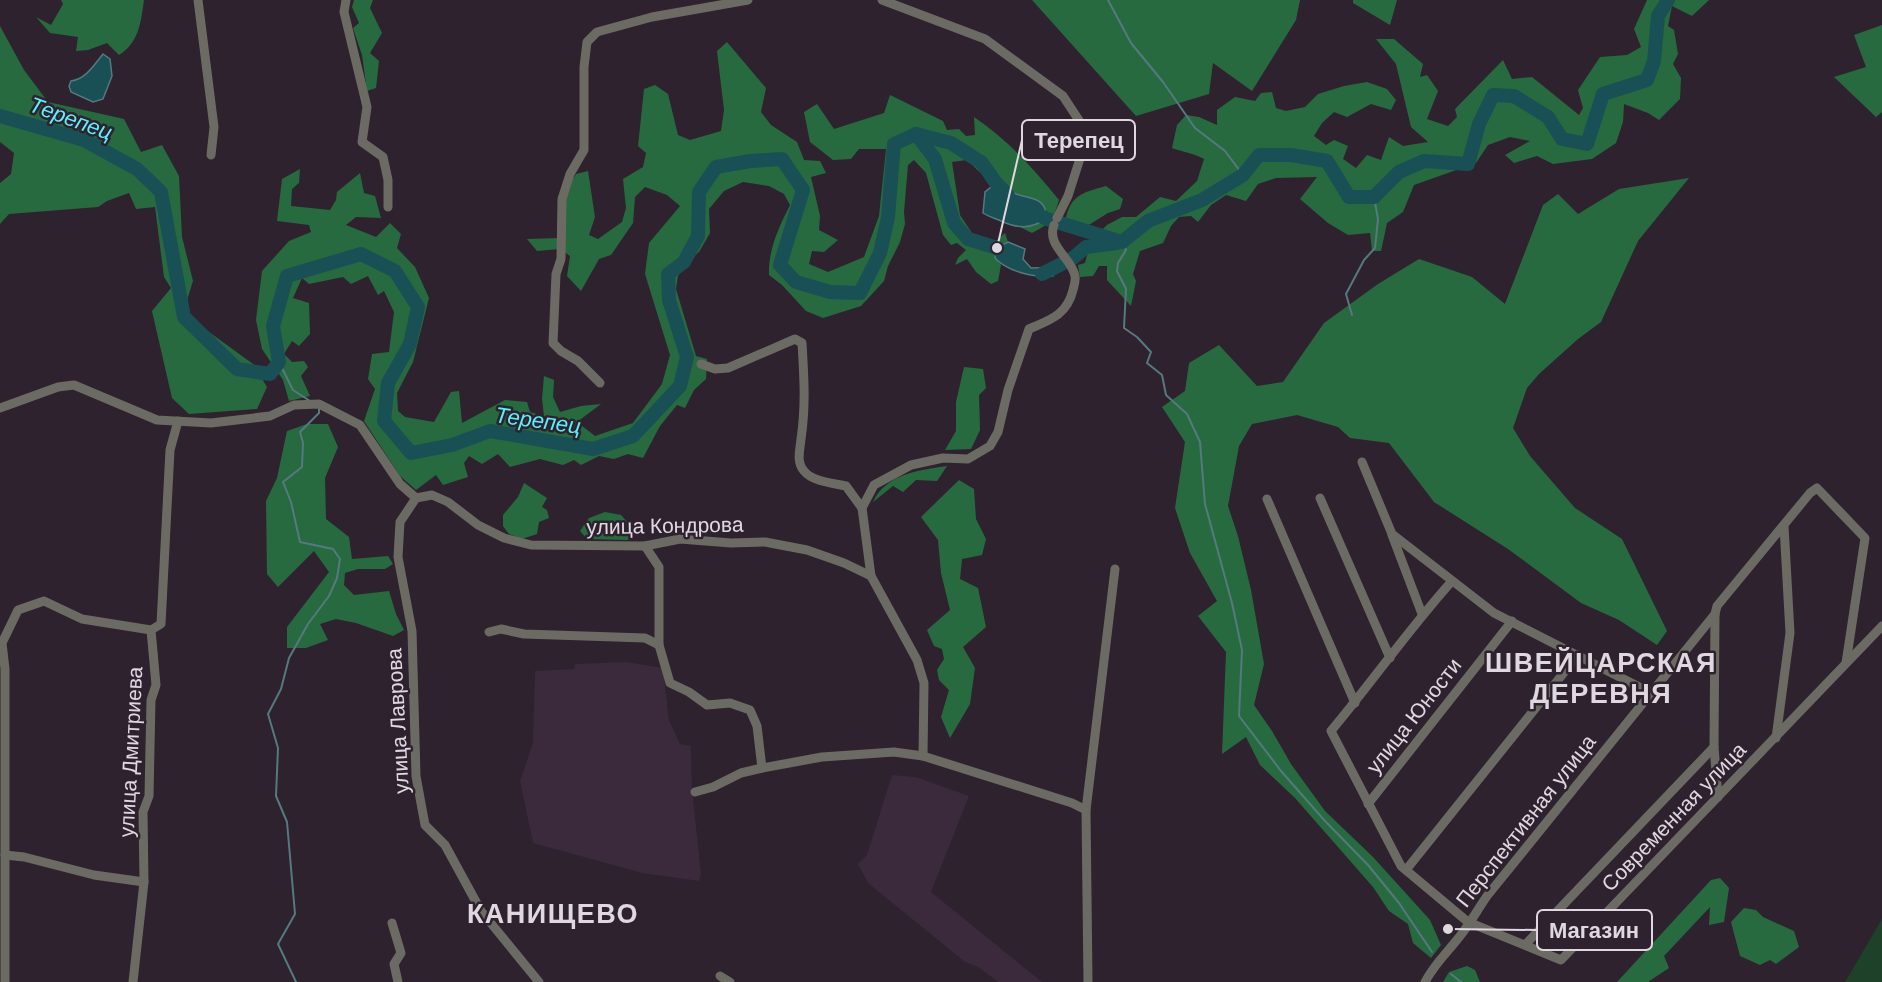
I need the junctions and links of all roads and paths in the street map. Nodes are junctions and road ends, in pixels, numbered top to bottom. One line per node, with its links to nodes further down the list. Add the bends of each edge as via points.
1 (198, 0): 5 (street, via 214,127)
2 (346, 0): 6 (street, via 345,12 367,106 363,142 383,158)
3 (748, 0): 8 (street, via 652,17 597,32 587,42 584,150 562,199 553,343)
4 (882, 0): 15 (street, via 985,39 1063,96 1084,128 1084,146 1068,196 1052,229 1053,241 1076,277 1071,299 1055,318 1029,329 998,432 990,446 968,459 943,458 911,465 874,485)
5 (211, 155)
6 (388, 207)
7 (701, 364): 15 (street, via 728,368 799,340 806,411 801,466 818,480 846,486)
8 (600, 383)
9 (0, 408): 10 (street, via 74,385 157,420)
10 (178, 421): 12 (street, via 212,423 270,416 294,405 319,404 360,425 400,484); 26 (street, улица Дмитриева, via 170,450 160,624)
11 (1362, 462): 17 (street)
12 (416, 498): 18 (street, улица Кондрова, via 432,495 478,525 531,545); 54 (street, улица Лаврова, via 400,522 398,557 412,631 416,776 425,825 445,845 481,911)
13 (1320, 498): 31 (street)
14 (1267, 499): 34 (street)
15 (862, 508): 20 (street)
16 (1784, 526): 23 (street, Перспективная улица, via 1717,606); 32 (street, Перспективная улица, via 1817,488 1865,538); 35 (street, via 1791,633)
17 (1392, 534): 21 (street); 22 (street)
18 (645, 546): 20 (street, улица Кондрова, via 680,539 765,542 807,550); 29 (street, via 659,567)
19 (1115, 569): 42 (street)
20 (871, 576): 37 (street, via 916,660 924,683)
21 (1452, 581): 22 (street); 24 (street, via 1494,613)
22 (1422, 614): 31 (street)
23 (1715, 614): 33 (street, Перспективная улица); 36 (street)
24 (1512, 621): 30 (street); 41 (street, улица Юности)
25 (1882, 626): 32 (street, Современная улица)
26 (151, 630): 28 (street, via 82,619 44,601 18,610); 46 (street, улица Дмитриева, via 156,685 151,700 149,796 143,812)
27 (489, 632): 29 (street, via 501,629 524,634 645,638)
28 (1, 642): 43 (street, via 5,669)
29 (659, 645): 38 (street, via 670,683 707,705 729,703 750,710 757,726)
30 (1578, 655): 33 (street); 45 (street)
31 (1390, 658): 34 (street)
32 (1846, 663): 35 (street, Современная улица)
33 (1651, 693): 47 (street, Перспективная улица)
34 (1355, 703): 41 (street, Современная улица, via 1331,731)
35 (1776, 738): 40 (street, Современная улица)
36 (1714, 747): 40 (street); 49 (street)
37 (923, 756): 38 (street, via 894,752 822,757); 42 (street)
38 (762, 768): 39 (street)
39 (695, 792)
40 (1718, 797): 49 (street, Современная улица, via 1561,960)
41 (1368, 804): 45 (street, Современная улица)
42 (1086, 810): 56 (street)
43 (2, 838): 44 (street)
44 (5, 855): 46 (street, via 24,856 94,876); 51 (street)
45 (1406, 870): 47 (street, Современная улица)
46 (144, 882): 52 (street, улица Дмитриева)
47 (1468, 922): 49 (street, Современная улица); 57 (street, Перспективная улица)
48 (392, 923): 53 (street, via 401,953 394,964)
49 (1525, 945)
50 (720, 976): 55 (street)
51 (5, 982)
52 (132, 982)
53 (398, 982)
54 (539, 982)
55 (730, 982)
56 (1088, 982)
57 (1425, 982)

